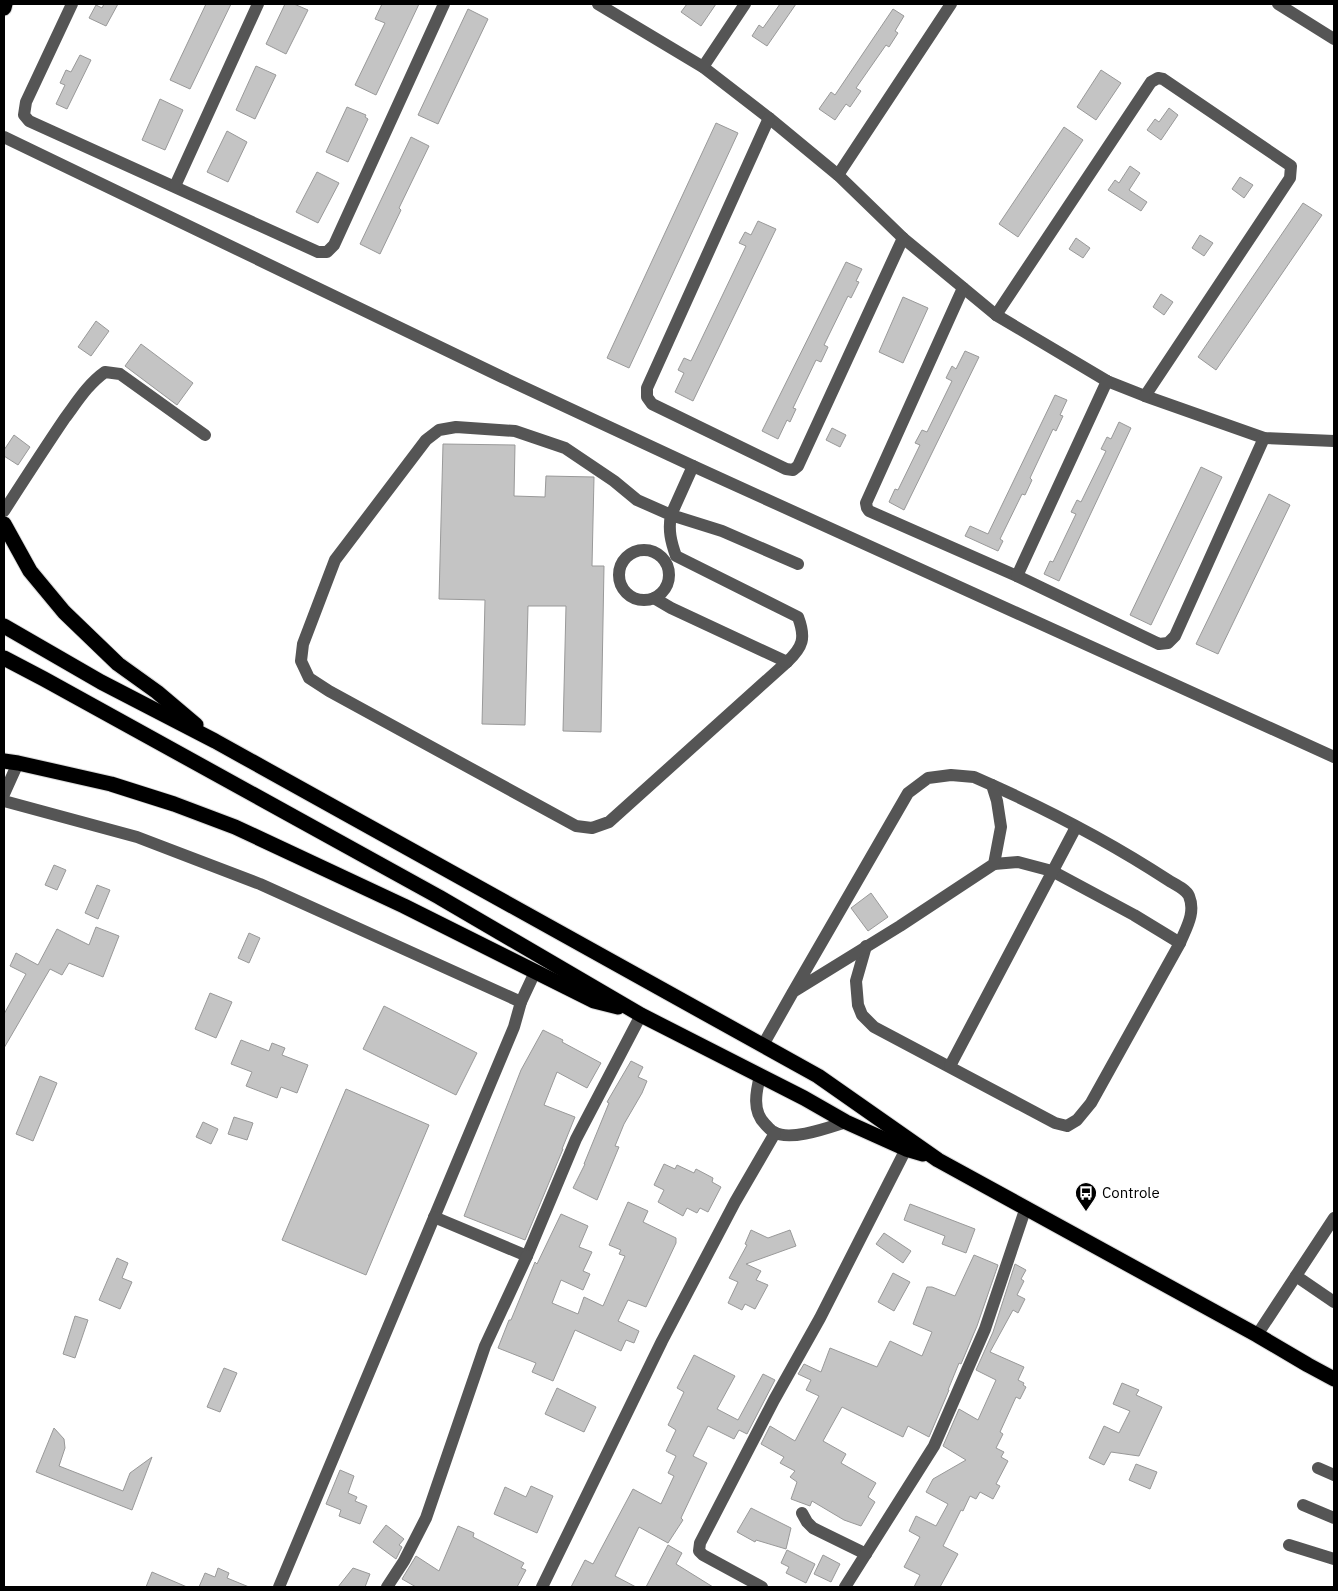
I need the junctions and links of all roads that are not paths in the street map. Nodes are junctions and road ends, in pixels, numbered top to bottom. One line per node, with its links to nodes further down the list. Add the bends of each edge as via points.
1 (5, 4): 9 (highway)
2 (72, 4): 15 (street, via 26,102 24,115 29,121)
3 (258, 4): 15 (street)
4 (444, 4): 15 (street, via 334,246 327,252 318,252)
5 (598, 4): 11 (street)
6 (745, 4): 11 (street)
7 (951, 4): 14 (street)
8 (1278, 4): 10 (street)
9 (4, 8)
10 (1334, 39)
11 (703, 67): 12 (street)
12 (770, 118): 14 (street); 16 (street, via 647,388 646,398 652,404 786,470 793,470 798,466)
13 (4, 137): 24 (street)
14 (838, 175): 16 (street)
15 (174, 186)
16 (903, 238): 17 (street)
17 (963, 288): 18 (street); 30 (street, via 866,503 869,511)
18 (996, 315): 19 (street); 20 (street, via 1152,82 1163,78 1291,166 1292,172)
19 (1107, 381): 20 (street); 30 (street)
20 (1145, 396): 22 (street)
21 (205, 435): 25 (street, via 120,374 104,372 82,394)
22 (1264, 438): 23 (street); 30 (street, via 1175,636 1168,643 1159,644)
23 (1334, 441)
24 (693, 466): 26 (street); 36 (street)
25 (4, 511)
26 (671, 515): 28 (street); 29 (street, via 722,531); 34 (street, via 637,500 565,448 515,431 456,427 439,430 426,440 335,560 303,644 301,661 309,678 329,691 576,826 592,828 609,822)
27 (4, 524): 35 (highway, via 30,571 64,612 118,664)
28 (671, 559): 31 (street, via 668,583); 31 (street, via 640,549 622,562 619,578 625,592 638,600); 34 (street, via 798,617 803,639 798,652)
29 (798, 564)
30 (1017, 576)
31 (654, 598): 34 (street)
32 (4, 626): 35 (highway, via 101,682)
33 (4, 658): 49 (highway, via 439,897)
34 (787, 662)
35 (215, 741): 50 (highway)
36 (1334, 757)
37 (11, 762): 39 (street); 46 (highway, via 111,784 235,827)
38 (992, 785): 41 (street); 42 (street, via 1001,827); 47 (street, via 974,777 951,775 928,778 908,793)
39 (4, 794)
40 (4, 801): 48 (street, via 137,837 260,884)
41 (1076, 827): 43 (street); 44 (street, via 1144,864 1188,894 1192,915)
42 (994, 864): 43 (street, via 1018,862); 45 (street)
43 (1052, 871): 44 (street); 51 (street)
44 (1180, 943): 51 (street, via 1091,1103 1077,1120 1067,1126 1054,1123)
45 (866, 946): 47 (street); 51 (street, via 856,981 862,1015 874,1027)
46 (535, 972): 48 (street); 49 (highway, via 594,1001)
47 (793, 992): 50 (street)
48 (521, 1002): 58 (street, via 514,1027)
49 (638, 1013): 52 (highway); 60 (street, via 576,1139)
50 (763, 1045): 56 (highway, via 818,1076)
51 (950, 1066)
52 (760, 1076): 53 (highway); 54 (street, via 756,1091 757,1110 762,1121)
53 (846, 1122): 54 (street, via 812,1133); 55 (highway)
54 (775, 1133): 75 (street, via 662,1341)
55 (906, 1149): 56 (highway); 76 (street, via 700,1543 699,1551 704,1555)
56 (938, 1160): 57 (highway)
57 (1026, 1207): 63 (highway); 71 (street, via 985,1329 934,1446)
58 (434, 1217): 60 (street); 73 (street)
59 (1334, 1218): 61 (street)
60 (527, 1256): 74 (street, via 485,1346 426,1518)
61 (1296, 1276): 62 (street); 63 (street)
62 (1334, 1302)
63 (1258, 1335): 64 (highway)
64 (1334, 1379)
65 (1318, 1468): 66 (street)
66 (1334, 1475)
67 (1303, 1505): 69 (street)
68 (802, 1513): 71 (street, via 813,1528)
69 (1334, 1518)
70 (1288, 1545): 72 (street)
71 (866, 1554): 77 (street)
72 (1334, 1559)
73 (279, 1587)
74 (387, 1587)
75 (542, 1587)
76 (762, 1587)
77 (845, 1587)

